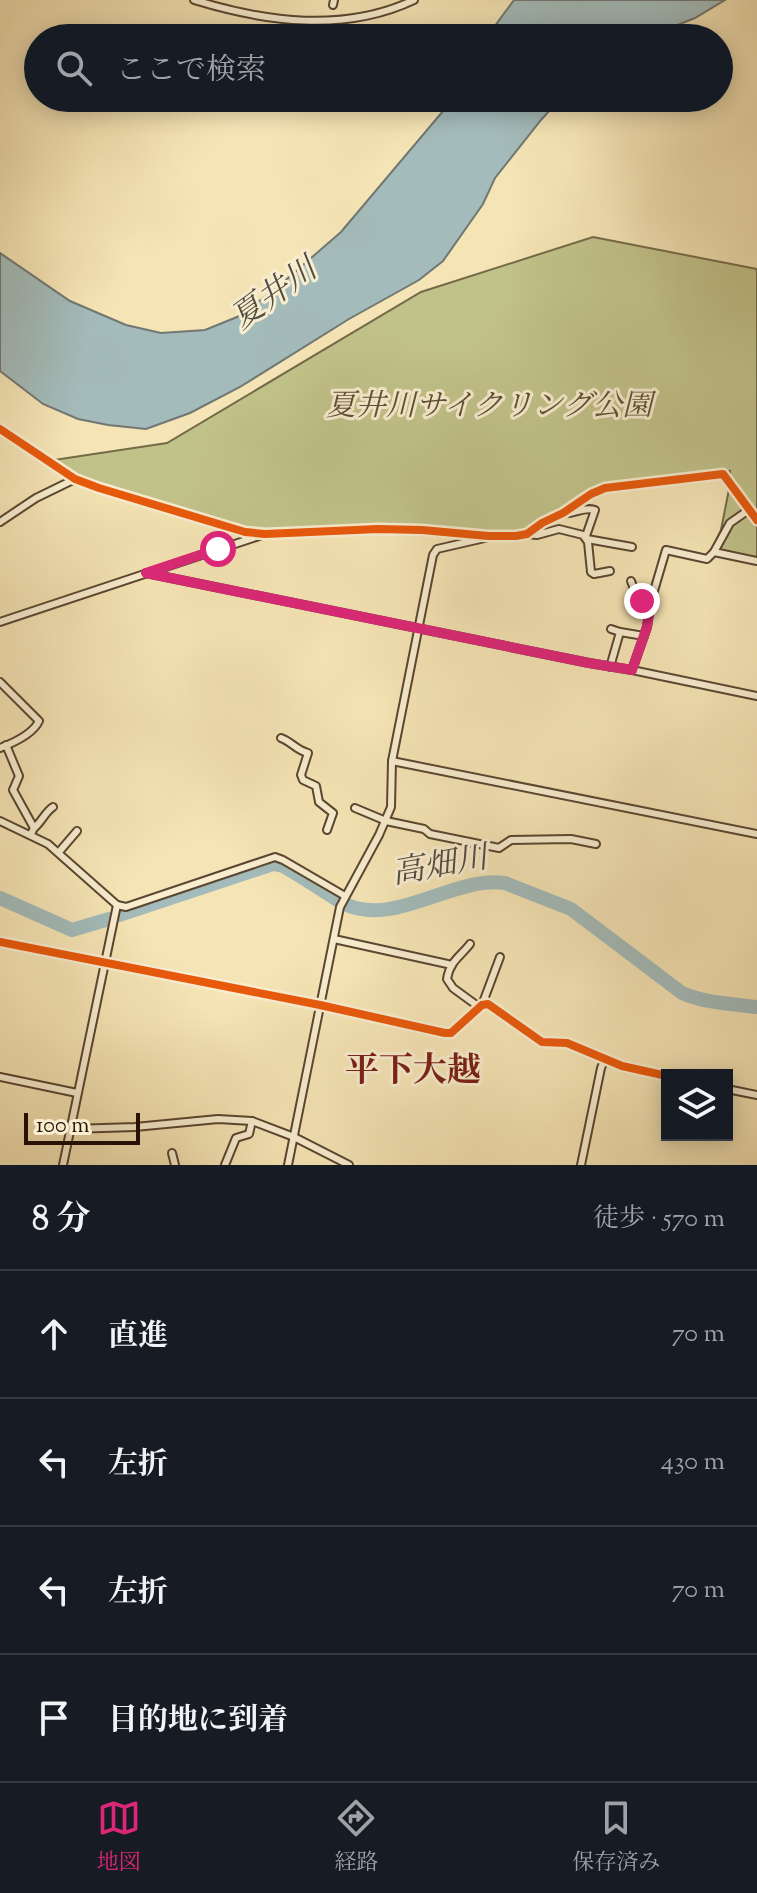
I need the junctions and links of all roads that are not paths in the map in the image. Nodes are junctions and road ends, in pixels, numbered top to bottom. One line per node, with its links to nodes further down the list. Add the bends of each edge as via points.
1 (194, 0): 3 (street, via 320,22 368,16)
2 (414, 0): 3 (street)
3 (400, 4)
4 (0, 429): 5 (street)
5 (75, 479): 9 (street); 10 (street, via 230,529)
6 (750, 509): 7 (street, via 723,474 605,488); 8 (street); 15 (street, via 730,523)
7 (563, 513): 11 (street); 13 (street, via 595,510)
8 (757, 520)
9 (0, 522)
10 (265, 534): 12 (street, via 378,529); 18 (street)
11 (527, 534): 12 (street); 13 (street, via 559,529)
12 (488, 536): 22 (street, via 435,551)
13 (587, 538): 14 (street); 17 (street, via 591,572)
14 (632, 547)
15 (714, 552): 16 (street); 20 (street, via 707,559 666,550)
16 (757, 561)
17 (610, 571)
18 (146, 573): 21 (street); 22 (street)
19 (631, 581): 20 (street, via 637,597)
20 (650, 604): 25 (street)
21 (0, 622)
22 (418, 628): 26 (street); 32 (street)
23 (611, 629): 24 (street)
24 (620, 632): 25 (street); 26 (street)
25 (644, 636): 27 (street)
26 (610, 667): 27 (street)
27 (632, 670): 29 (street)
28 (0, 682): 31 (street, via 39,721)
29 (757, 696)
30 (281, 738): 36 (street, via 308,753 302,777 316,786 319,802)
31 (3, 747): 40 (street, via 19,776 13,790)
32 (392, 761): 38 (street); 42 (street)
33 (337, 805): 36 (street)
34 (53, 807): 40 (street)
35 (355, 808): 38 (street)
36 (333, 813): 39 (street)
37 (0, 821): 40 (street)
38 (386, 821): 43 (street, via 499,848 511,840); 45 (street)
39 (327, 830)
40 (32, 831): 44 (street)
41 (77, 831): 44 (street)
42 (757, 834)
43 (596, 844)
44 (59, 852): 46 (street)
45 (344, 897): 46 (street, via 275,857 126,907); 47 (street)
46 (117, 905): 51 (street)
47 (334, 939): 52 (street); 53 (street)
48 (0, 942): 51 (street)
49 (470, 944): 52 (street)
50 (500, 957): 54 (street)
51 (105, 963): 53 (street); 59 (street)
52 (452, 965): 54 (street, via 447,979 453,988)
53 (320, 1005): 54 (street, via 445,1033); 63 (street)
54 (480, 1006): 55 (street, via 493,1006 542,1042 567,1043)
55 (605, 1059): 56 (street); 70 (street)
56 (661, 1075)
57 (0, 1077): 59 (street)
58 (733, 1090): 60 (street)
59 (77, 1093): 62 (street)
60 (757, 1095)
61 (252, 1121): 62 (street); 63 (street); 67 (street, via 249,1134 236,1138)
62 (71, 1129): 65 (street)
63 (294, 1137): 68 (street); 69 (street)
64 (172, 1153): 66 (street)
65 (63, 1165)
66 (175, 1165)
67 (225, 1165)
68 (288, 1165)
69 (349, 1165)
70 (581, 1165)

